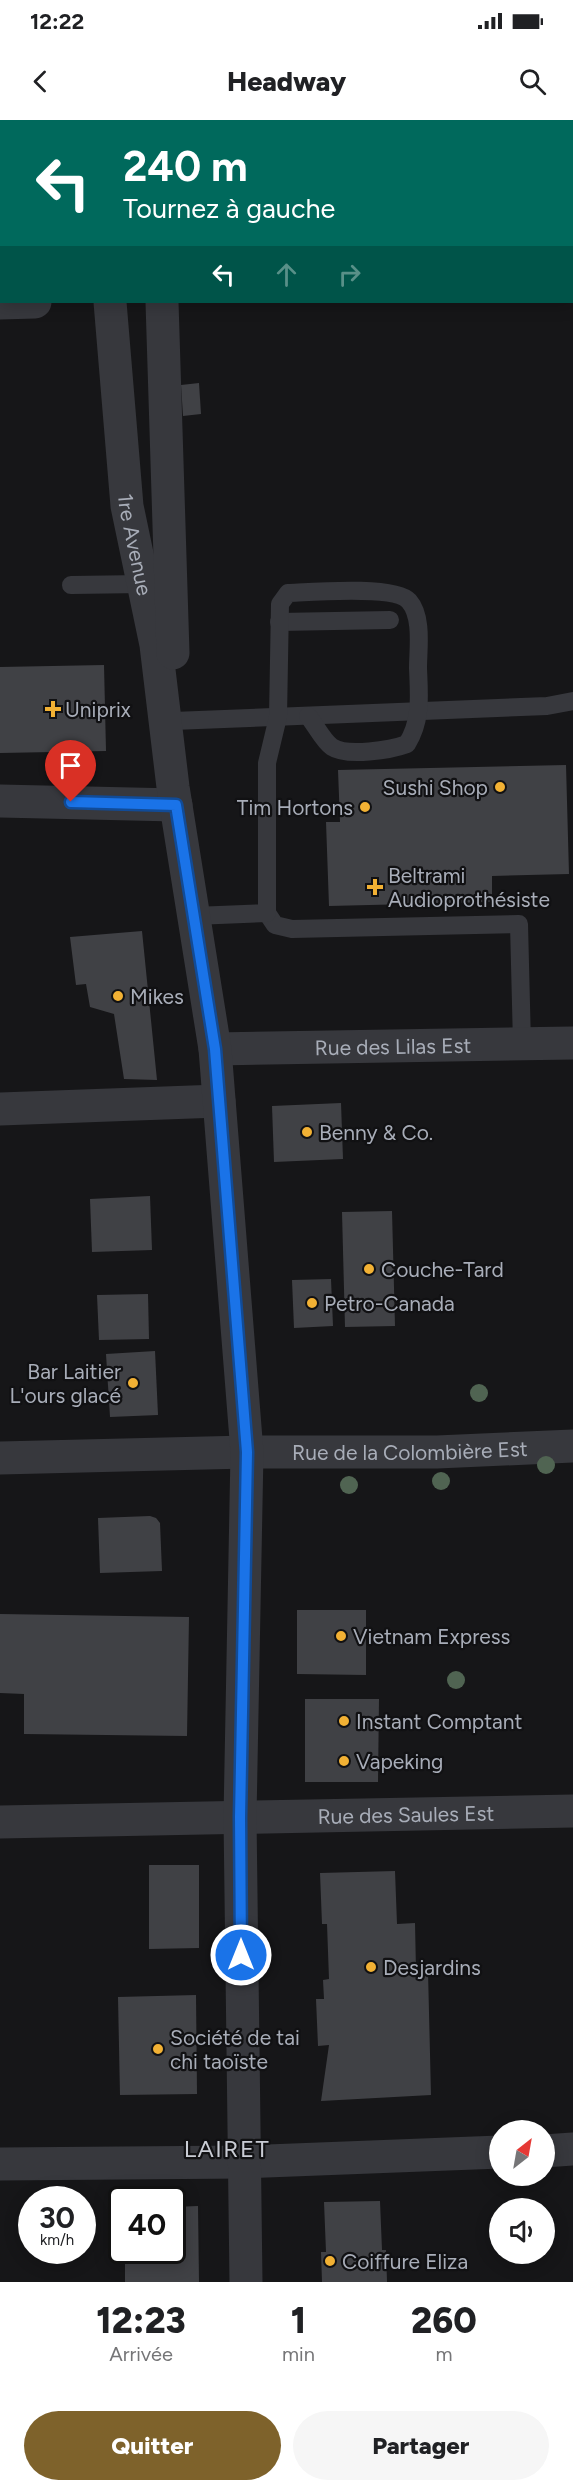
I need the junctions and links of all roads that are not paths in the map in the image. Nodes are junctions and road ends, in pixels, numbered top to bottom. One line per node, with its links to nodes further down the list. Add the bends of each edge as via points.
1 (110, 303): 3 (street, 1re Avenue, via 127,506)
2 (162, 303): 11 (street, 1re Avenue)
3 (143, 584): 4 (lane); 12 (street, 1re Avenue, via 156,645)
4 (71, 585)
5 (390, 620): 6 (lane)
6 (279, 622): 8 (lane, via 280,604 288,593 399,594 410,602 417,620); 10 (lane)
7 (573, 701): 8 (lane, via 548,706)
8 (419, 711): 9 (lane); 9 (lane, via 407,744 388,751 332,747)
9 (308, 716): 10 (lane)
10 (278, 717): 11 (lane); 14 (lane, via 267,763)
11 (173, 721): 12 (street, 1re Avenue)
12 (175, 796): 13 (street); 15 (street, 1re Avenue)
13 (0, 801)
14 (267, 914): 15 (lane); 17 (lane, via 275,925 292,929 519,924)
15 (194, 916): 18 (street, 1re Avenue)
16 (573, 1043): 17 (street, Rue des Lilas Est)
17 (522, 1044): 18 (street, Rue des Lilas Est)
18 (215, 1049): 19 (street, 1re Avenue)
19 (219, 1101): 20 (street); 22 (street, 1re Avenue)
20 (0, 1109)
21 (573, 1446): 22 (street, Rue de la Colombière Est, via 437,1452)
22 (247, 1452): 23 (street, Rue de la Colombière Est); 25 (street, 1re Avenue)
23 (0, 1458)
24 (573, 1811): 25 (street, Rue des Saules Est)
25 (240, 1817): 26 (street, Rue des Saules Est); 30 (street, 1re Avenue)
26 (0, 1822)
27 (573, 2150): 28 (street)
28 (555, 2151)
29 (489, 2152): 30 (street)
30 (243, 2162): 31 (street); 32 (street, 1re Avenue)
31 (0, 2164)
32 (246, 2282)

